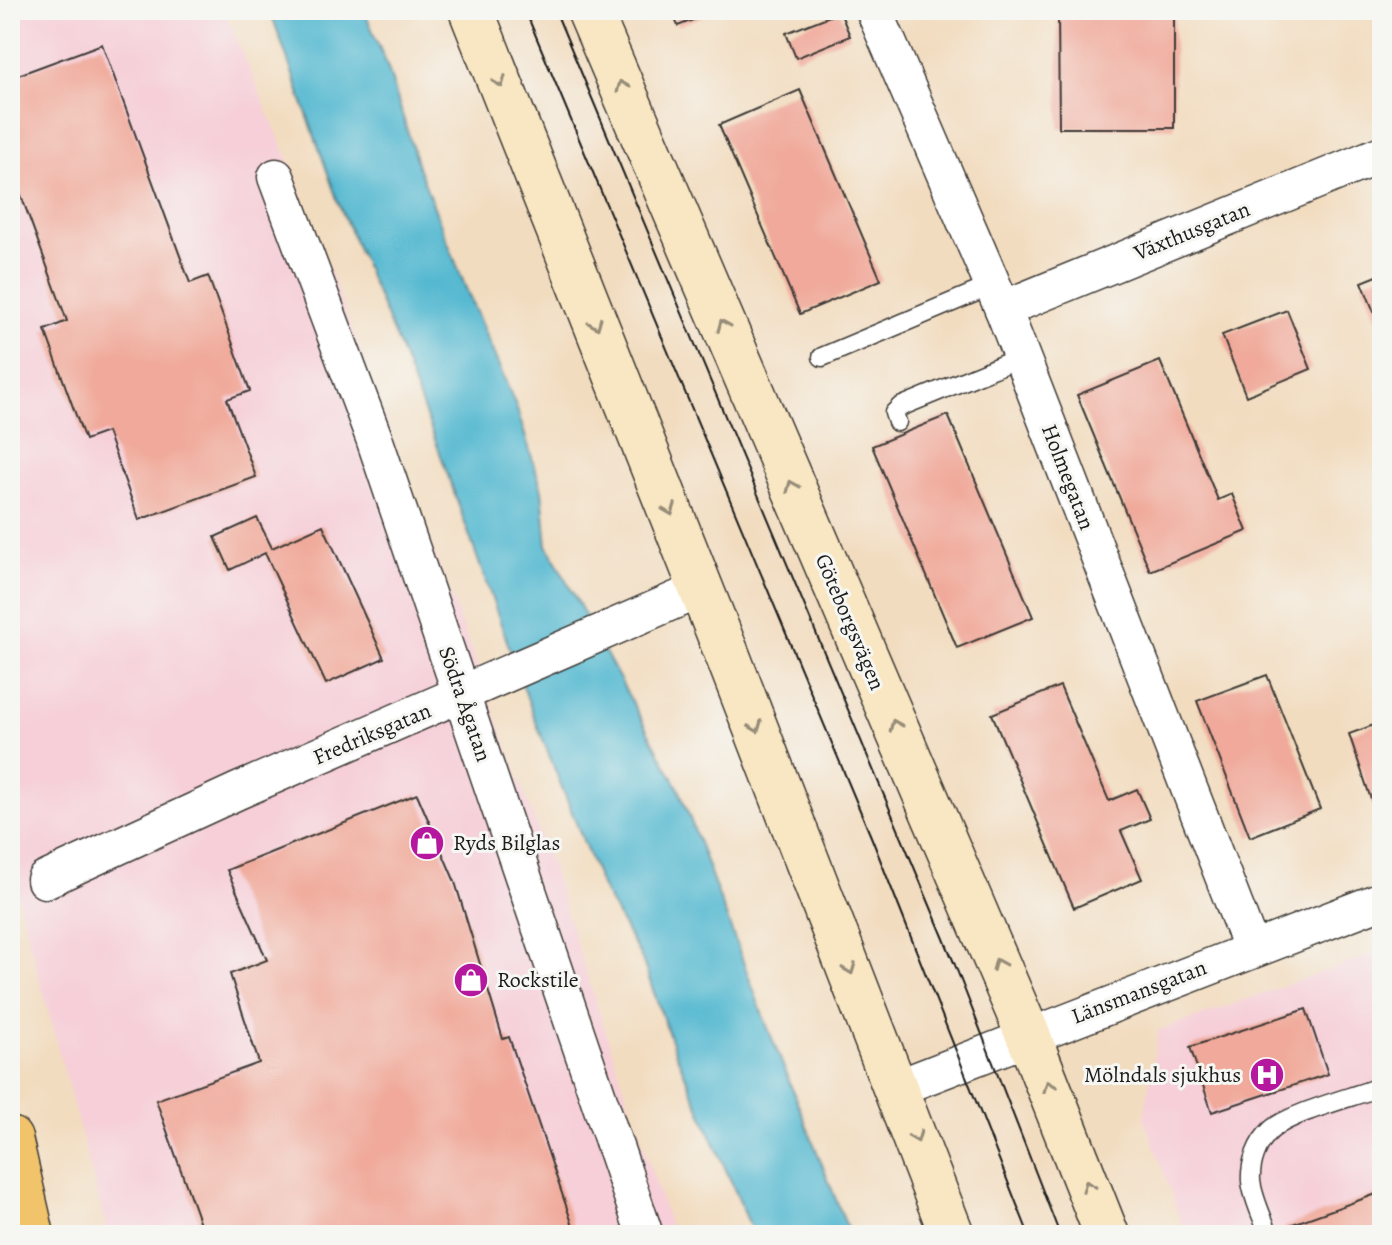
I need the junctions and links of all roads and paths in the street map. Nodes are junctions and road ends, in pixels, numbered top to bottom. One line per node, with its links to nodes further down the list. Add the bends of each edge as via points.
1 (471, 10): 10 (main road, one-way to 10)
2 (589, 10): 15 (main road, Göteborgsvägen, one-way to 2)
3 (874, 10): 6 (street, Holmegatan)
4 (1382, 154): 6 (street, Växthusgatan)
5 (276, 177): 11 (street, Södra Ågatan)
6 (998, 297): 7 (lane); 8 (street, Holmegatan)
7 (822, 357)
8 (1021, 357): 9 (lane, via 900,407 894,413); 14 (street, Holmegatan)
9 (897, 422)
10 (701, 589): 11 (street, Fredriksgatan); 17 (main road, one-way to 17)
11 (476, 688): 12 (street, Fredriksgatan); 20 (street, Södra Ågatan)
12 (45, 880)
13 (1382, 900): 14 (street, Länsmansgatan)
14 (1251, 948): 15 (street, Länsmansgatan)
15 (1028, 1035): 17 (street, Länsmansgatan); 22 (main road, Göteborgsvägen, one-way to 15)
16 (1382, 1086): 23 (lane, via 1289,1120 1271,1130 1258,1147 1251,1184)
17 (897, 1088): 21 (main road, one-way to 21)
18 (10, 1139): 19 (highway)
19 (32, 1235)
20 (645, 1235)
21 (952, 1235)
22 (1107, 1235)
23 (1269, 1235)

